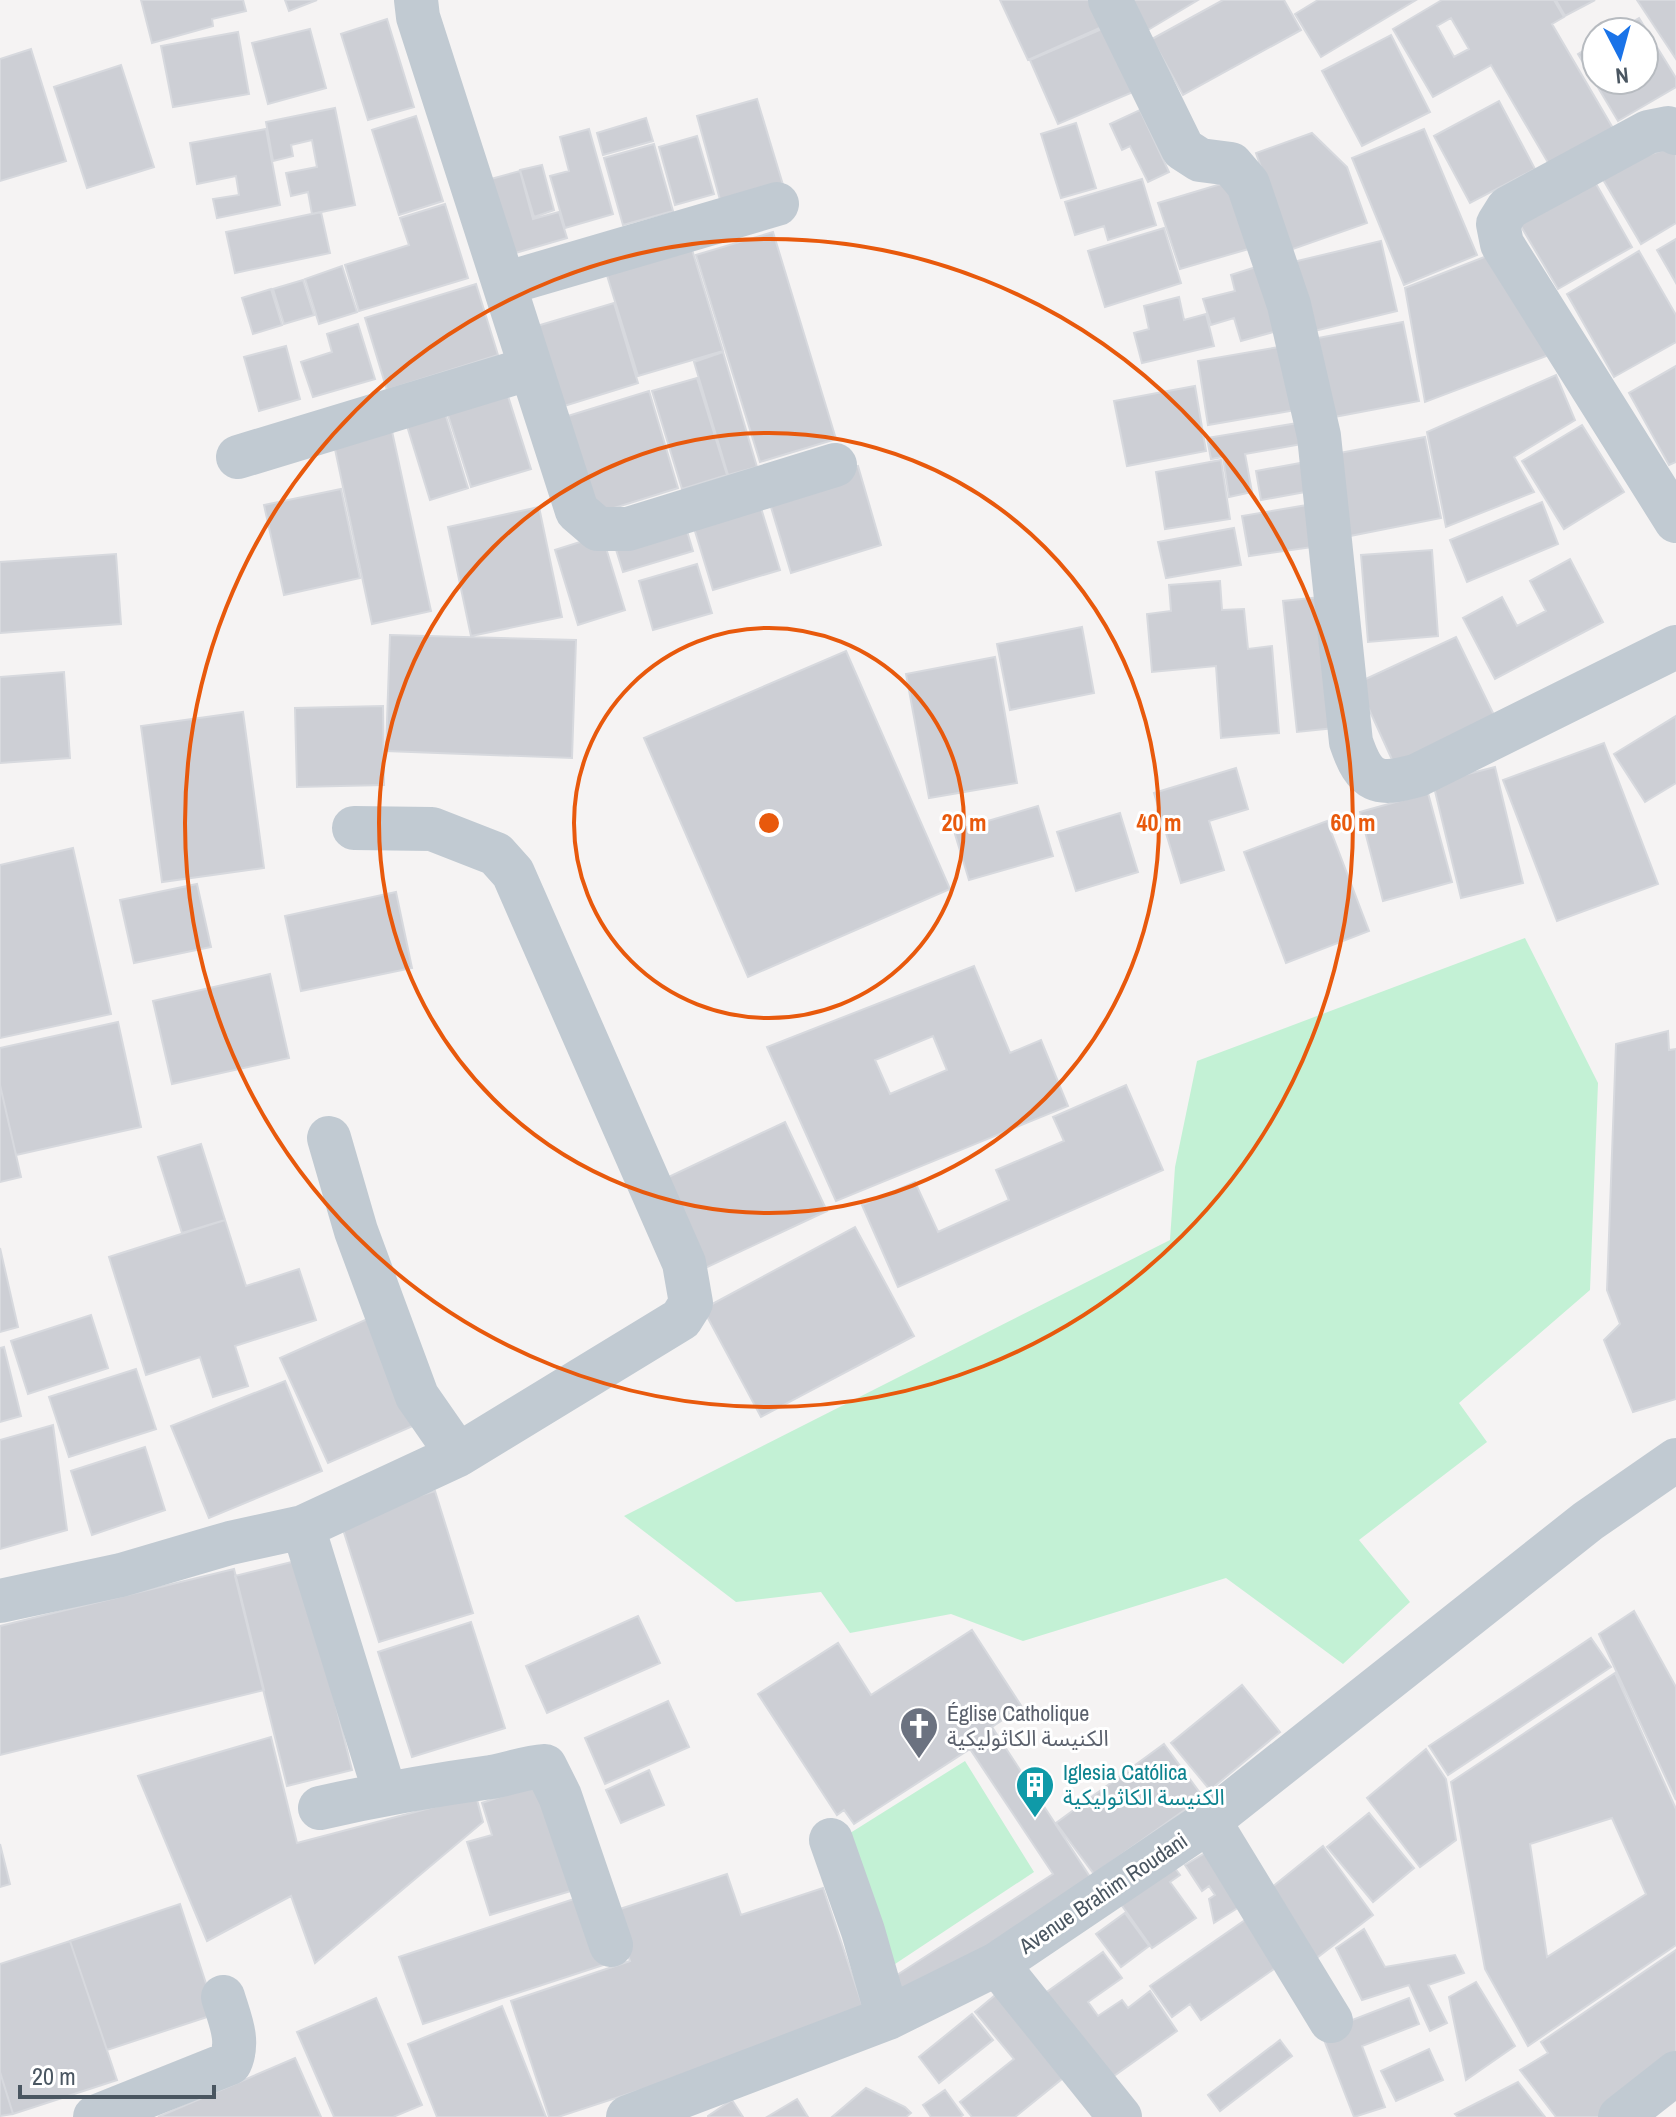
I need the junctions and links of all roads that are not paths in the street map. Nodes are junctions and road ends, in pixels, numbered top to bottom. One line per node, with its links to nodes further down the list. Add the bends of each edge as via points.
1 (416, 0): 5 (street)
2 (1110, 0): 10 (street, via 1183,149 1200,160 1231,164 1248,184 1289,305 1319,436 1351,742 1363,771 1379,782 1418,775)
3 (1676, 133): 9 (street, via 1668,128 1648,132 1508,208 1498,224 1502,244)
4 (777, 204): 5 (street)
5 (504, 284): 6 (street)
6 (531, 368): 7 (street); 8 (street, via 577,511 598,529 628,529)
7 (238, 457)
8 (835, 465)
9 (1676, 521)
10 (1676, 647)
11 (354, 828): 13 (street, via 432,829 496,854 513,873 684,1263 691,1290 691,1303 681,1319)
12 (329, 1138): 13 (street, via 356,1231 417,1396)
13 (458, 1455): 15 (street)
14 (1676, 1460): 19 (street, Avenue Brahim Roudani, via 1588,1521)
15 (303, 1527): 16 (street); 17 (street)
16 (0, 1601)
17 (385, 1793): 18 (street); 21 (street, via 545,1766)
18 (320, 1808)
19 (1209, 1821): 22 (street, Avenue Brahim Roudani); 25 (street)
20 (831, 1840): 24 (street)
21 (611, 1945)
22 (997, 1964): 24 (street, Avenue Brahim Roudani); 30 (street)
23 (223, 1997): 28 (street, via 235,2036 230,2063)
24 (888, 2018): 29 (street, Avenue Brahim Roudani)
25 (1331, 2021)
26 (1676, 2073): 27 (street)
27 (1622, 2116)
28 (95, 2117)
29 (628, 2117)
30 (1120, 2117)

